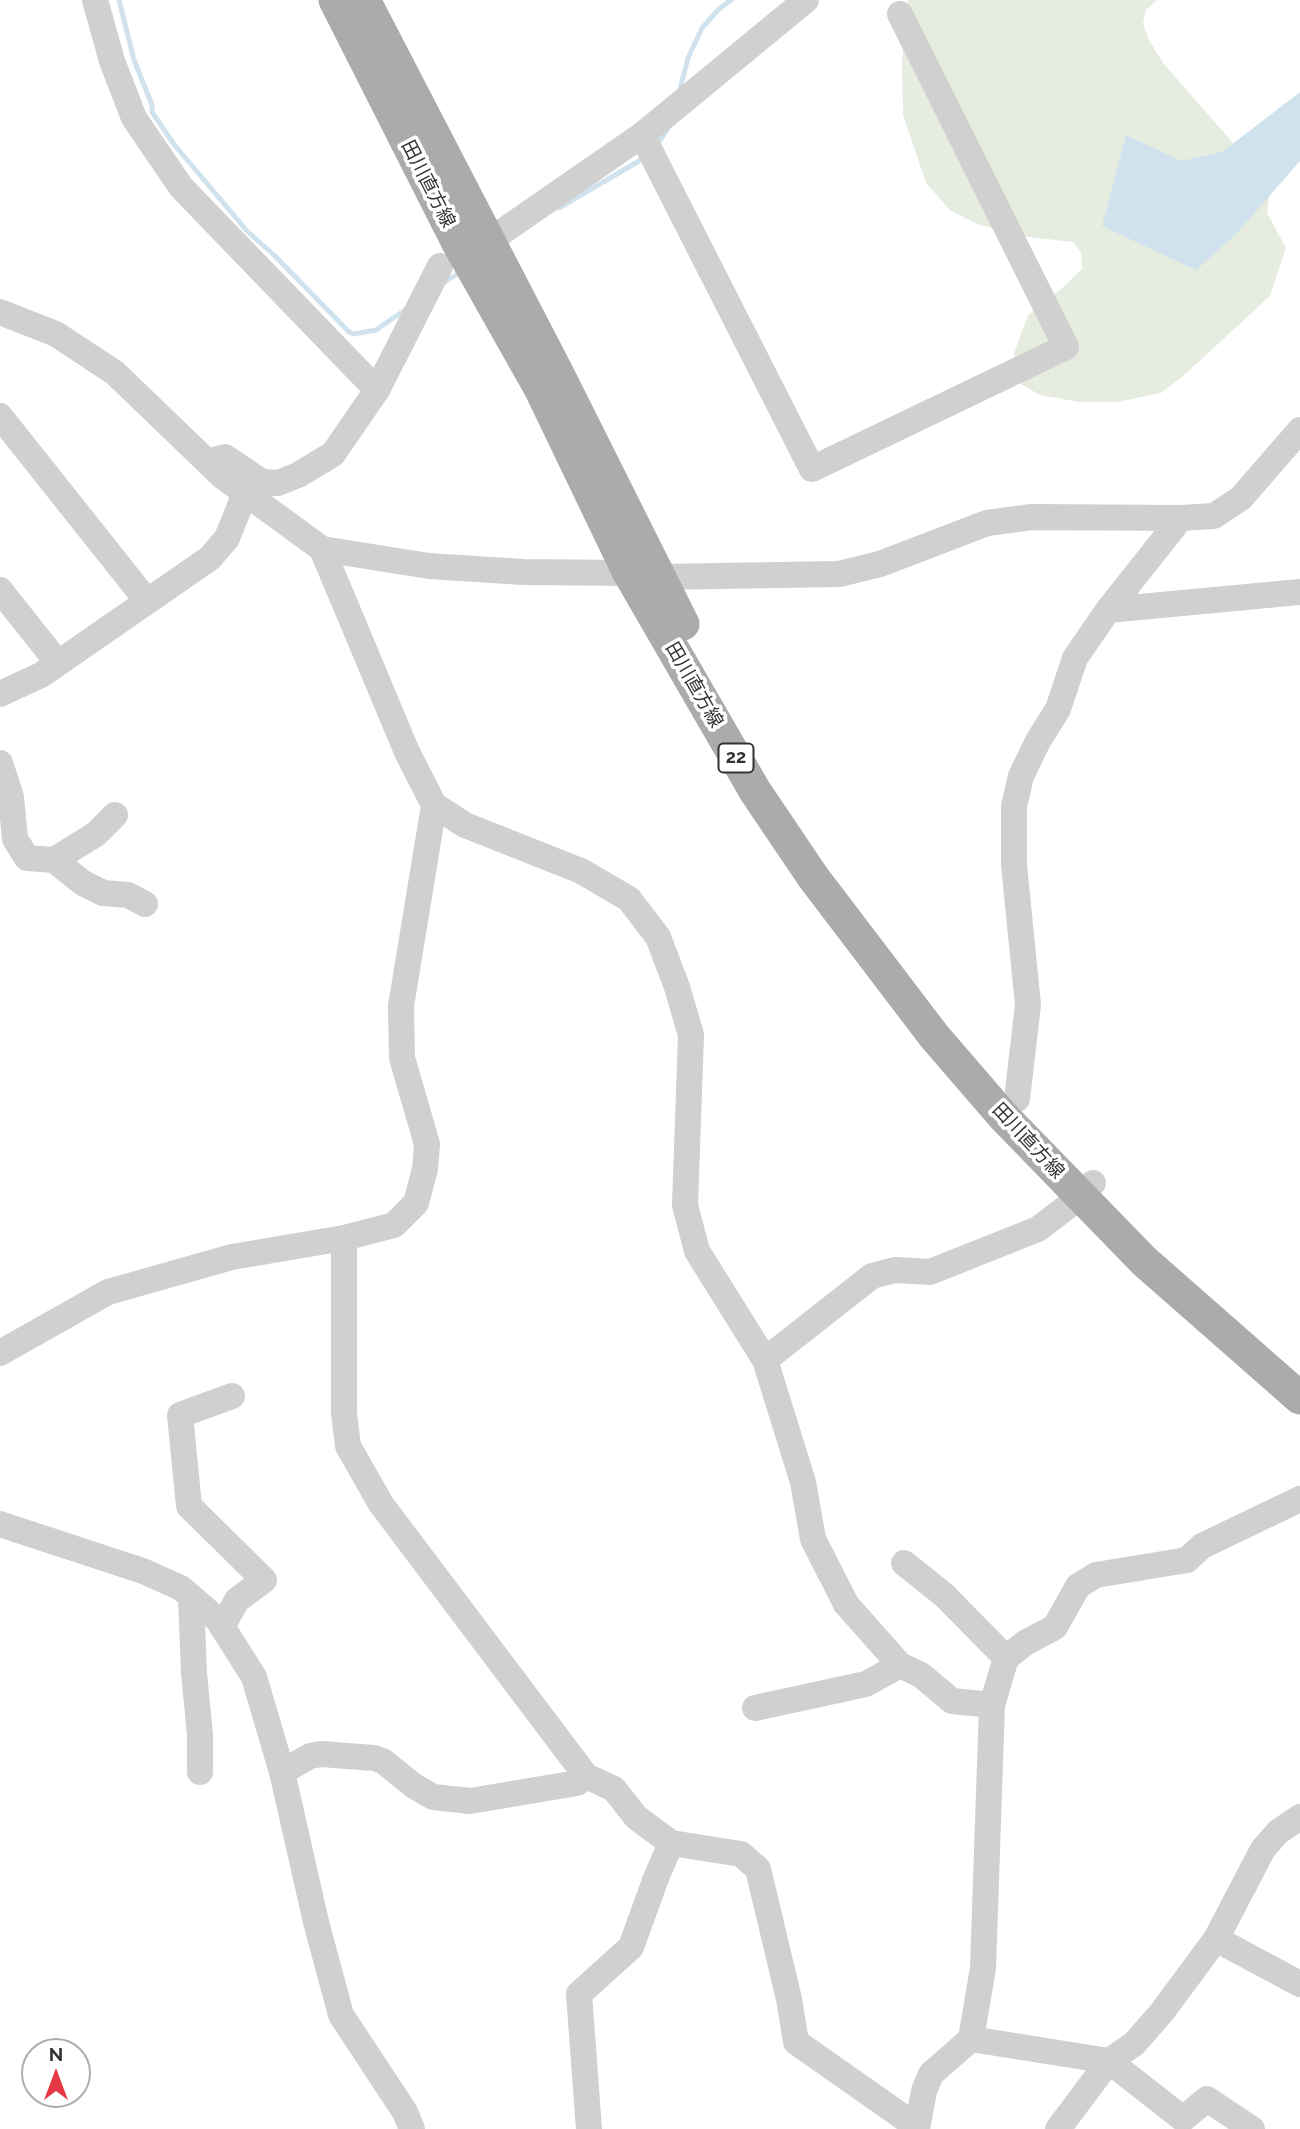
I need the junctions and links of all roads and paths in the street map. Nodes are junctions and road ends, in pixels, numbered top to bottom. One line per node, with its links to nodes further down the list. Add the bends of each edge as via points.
1 (95, 0): 9 (street, via 134,118 181,187)
2 (335, 0): 7 (main road, 田川直方線 / 22)
3 (364, 0): 7 (main road, 田川直方線 / 22)
4 (806, 0): 6 (street)
5 (900, 14): 6 (street, via 1066,347 811,469)
6 (642, 135): 7 (street)
7 (465, 255): 9 (street); 16 (main road, 田川直方線 / 22, via 559,376)
8 (0, 312): 12 (street, via 56,334 116,373)
9 (376, 390): 12 (street, via 333,454 299,475 278,483 262,482 225,457)
10 (0, 416): 19 (street)
11 (1300, 430): 14 (street, via 1241,498 1214,516)
12 (206, 461): 13 (street)
13 (245, 494): 15 (street); 19 (street, via 227,538 210,558)
14 (1181, 518): 16 (street, via 1032,517 987,523 880,564 839,574); 20 (street)
15 (322, 549): 16 (street, via 429,566); 24 (street)
16 (644, 575): 28 (main road, 田川直方線 / 22, via 883,939); 29 (main road, 田川直方線 / 22, via 755,791 813,877 934,1035 1003,1116)
17 (0, 590): 21 (street)
18 (1300, 592): 20 (street)
19 (147, 601): 21 (street)
20 (1108, 610): 28 (street, via 1075,658 1058,709 1021,776 1014,806 1014,865 1028,1004)
21 (58, 663): 22 (street)
22 (0, 694)
23 (0, 763): 26 (street, via 15,839 27,858)
24 (434, 805): 30 (street, via 401,1006 402,1058 427,1144 425,1169 416,1203 394,1225); 32 (street, via 465,825 581,872 629,899 658,937 691,1035 685,1205 697,1251)
25 (115, 815): 26 (street, via 96,834)
26 (54, 860): 27 (street, via 103,893 128,895)
27 (145, 904)
28 (1017, 1099): 29 (main road, 田川直方線 / 22)
29 (1087, 1190): 32 (street, via 1038,1229 930,1272 895,1270 872,1276); 33 (main road, 田川直方線 / 22); 35 (main road, 田川直方線 / 22, via 1144,1261)
30 (344, 1238): 31 (street, via 232,1257 107,1292); 47 (street, via 348,1446 381,1504)
31 (0, 1353)
32 (765, 1360): 42 (street, via 803,1482 813,1539 846,1604)
33 (1300, 1374)
34 (232, 1396): 40 (street, via 180,1415 189,1506 264,1580 237,1600)
35 (1300, 1398)
36 (1300, 1499): 41 (street, via 1202,1546 1187,1560 1096,1575 1078,1586 1055,1627)
37 (0, 1524): 39 (street, via 143,1571 181,1588)
38 (904, 1563): 41 (street, via 944,1595)
39 (191, 1598): 40 (street); 45 (street)
40 (222, 1627): 46 (street, via 254,1677)
41 (1006, 1658): 43 (street)
42 (900, 1665): 43 (street, via 921,1675 952,1701); 44 (street, via 866,1684)
43 (992, 1705): 52 (street, via 983,1968)
44 (755, 1708)
45 (200, 1772)
46 (282, 1772): 47 (street, via 321,1754 374,1758 433,1797 470,1801 578,1783); 55 (street, via 341,2015)
47 (586, 1776): 49 (street, via 614,1790 636,1817)
48 (1300, 1817): 50 (street, via 1263,1849)
49 (671, 1843): 54 (street, via 741,1854 758,1869 796,2042); 56 (street, via 631,1947 579,1994)
50 (1216, 1939): 51 (street); 53 (street, via 1147,2030)
51 (1300, 1984)
52 (971, 2039): 53 (street); 54 (street, via 931,2074)
53 (1109, 2061): 57 (street); 58 (street, via 1184,2119 1207,2099)
54 (917, 2128)
55 (412, 2129)
56 (589, 2129)
57 (1058, 2129)
58 (1252, 2129)

